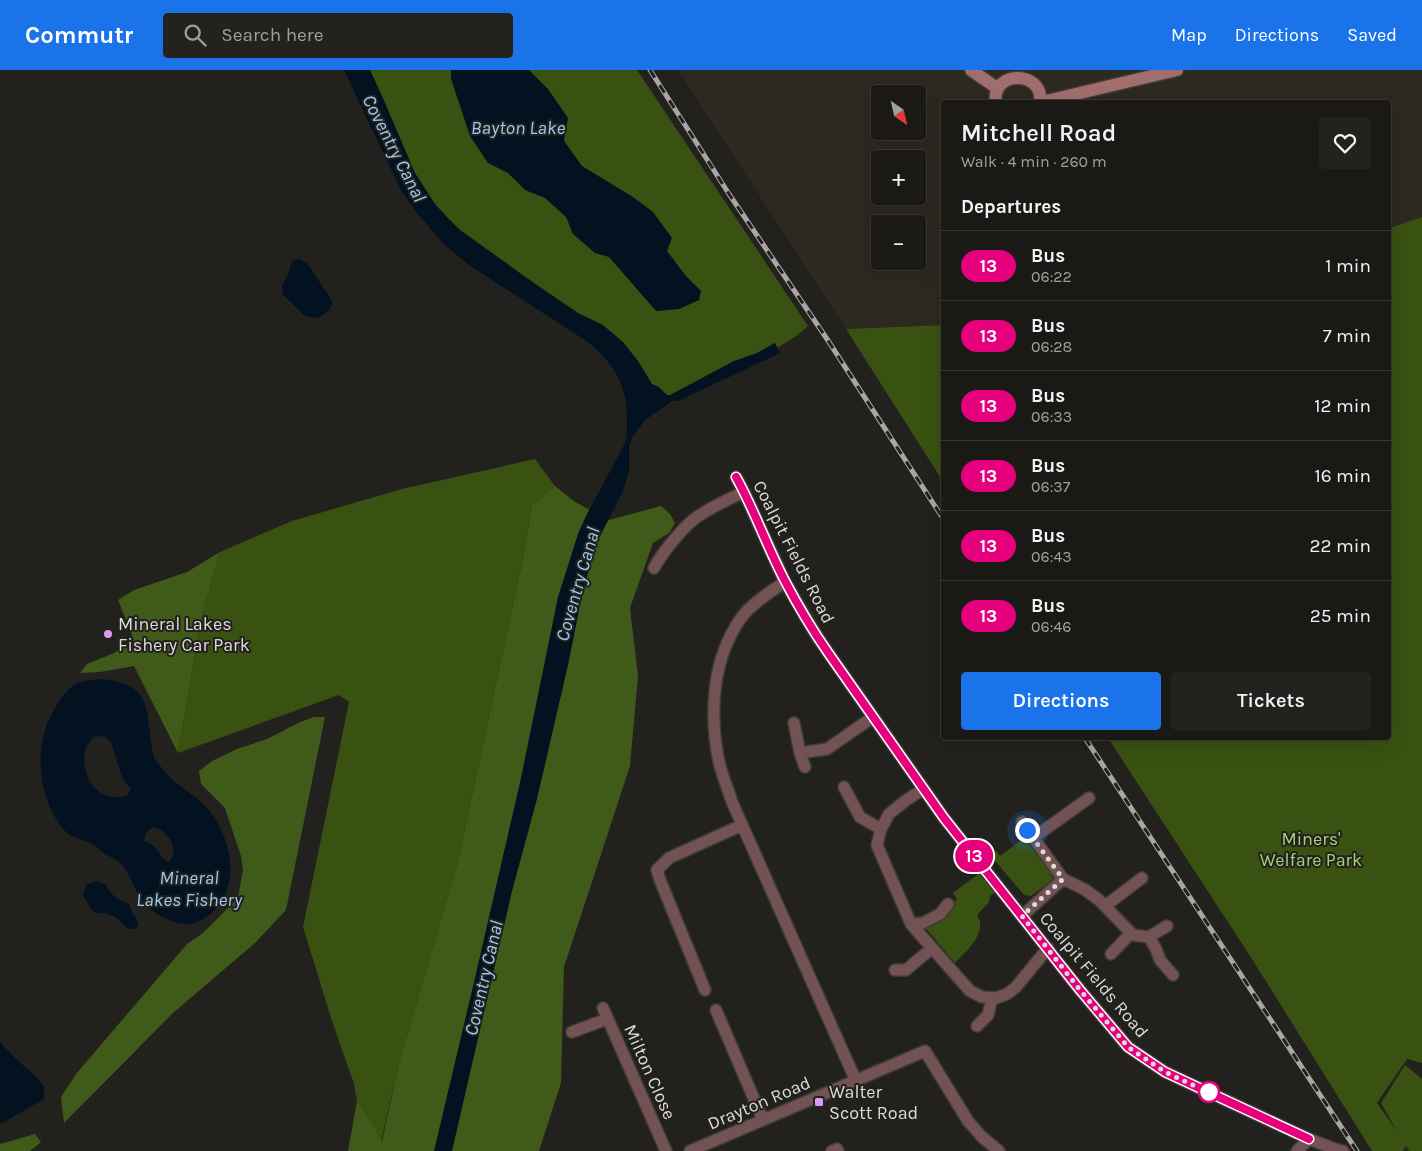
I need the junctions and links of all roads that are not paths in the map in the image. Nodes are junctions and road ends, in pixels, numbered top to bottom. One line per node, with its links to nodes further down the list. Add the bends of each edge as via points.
1 (972, 70): 3 (street)
2 (1177, 70): 6 (street)
3 (997, 88): 4 (street); 5 (street, via 1005,76 1020,72 1039,85)
4 (996, 100)
5 (1041, 100)
6 (1050, 100)
7 (736, 477): 8 (street, Coalpit Fields Road)
8 (744, 492): 9 (street, via 693,520 668,546); 10 (street, Coalpit Fields Road)
9 (654, 568)
10 (785, 582): 11 (street, Coalpit Fields Road, via 818,638); 19 (street, via 741,617 726,645 718,671 714,733 720,764)
11 (873, 717): 13 (street, via 827,749); 16 (street, Coalpit Fields Road)
12 (794, 723): 13 (street)
13 (800, 753): 14 (street)
14 (805, 767)
15 (844, 787): 20 (street, via 860,817)
16 (923, 789): 20 (street, via 889,814); 26 (street, Coalpit Fields Road)
17 (1089, 798): 21 (street)
18 (1022, 822): 21 (street)
19 (742, 825): 36 (street, via 669,858 657,870); 41 (street)
20 (881, 829): 27 (street, via 877,845)
21 (1034, 838): 23 (street)
22 (1142, 878): 25 (street)
23 (1063, 879): 25 (street, via 1084,889); 26 (street)
24 (948, 904): 27 (street, via 940,914 923,923)
25 (1105, 906): 29 (street)
26 (1022, 916): 32 (street, Coalpit Fields Road)
27 (911, 924): 31 (street)
28 (1167, 926): 30 (street)
29 (1131, 933): 30 (street); 33 (street)
30 (1149, 937): 35 (street, via 1160,960)
31 (932, 948): 34 (street, via 906,970); 37 (street, via 970,991)
32 (1048, 948): 37 (street, via 1016,988); 43 (street, Coalpit Fields Road, via 1128,1047 1165,1072)
33 (1111, 954)
34 (895, 970)
35 (1173, 975)
36 (705, 990)
37 (992, 998): 39 (street, via 988,1015)
38 (716, 1010): 42 (street)
39 (977, 1026)
40 (572, 1032): 45 (street, Milton Close, via 605,1013)
41 (856, 1080): 42 (street, Drayton Road); 50 (street, Drayton Road, via 925,1051 968,1121)
42 (763, 1120): 44 (street, Drayton Road)
43 (1309, 1139): 51 (street); 52 (street, Coalpit Fields Road)
44 (717, 1140): 46 (street, Drayton Road); 47 (street)
45 (666, 1151)
46 (690, 1151)
47 (722, 1151)
48 (832, 1151): 49 (street)
49 (838, 1151)
50 (1000, 1151)
51 (1297, 1151)
52 (1341, 1151)

